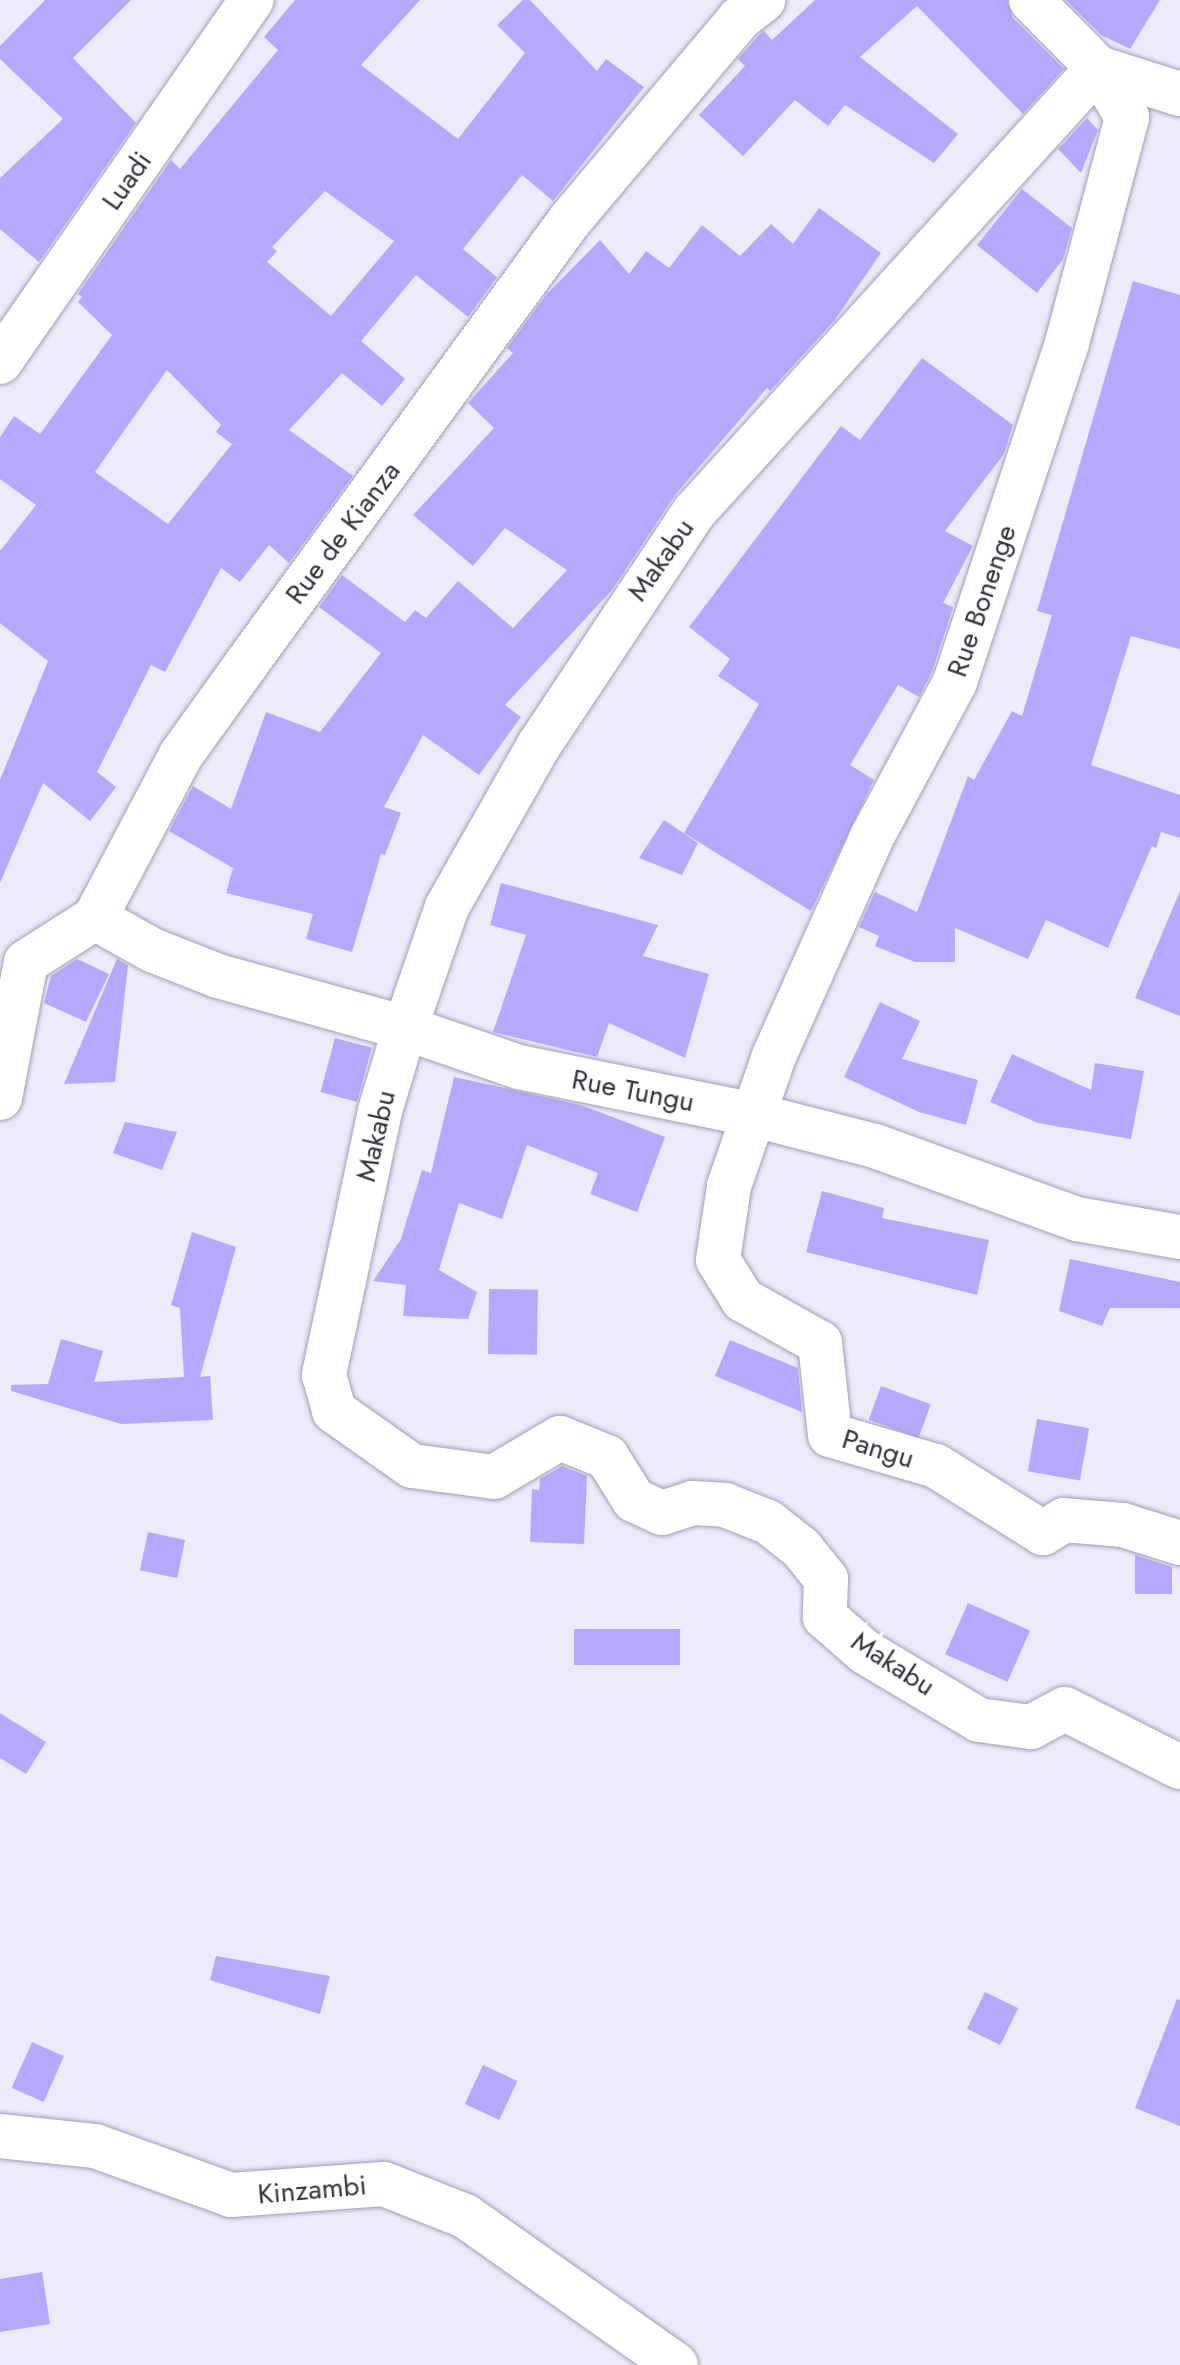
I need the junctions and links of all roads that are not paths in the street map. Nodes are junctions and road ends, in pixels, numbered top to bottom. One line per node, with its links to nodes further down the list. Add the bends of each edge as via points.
1 (252, 0): 6 (street, Luadi)
2 (1031, 0): 4 (street)
3 (740, 6): 7 (street, Rue de Kianza, via 570,220 181,755)
4 (1098, 68): 5 (street); 8 (street, Makabu, via 694,512 539,745 447,907); 10 (street, Rue Bonenge, via 1127,117 1067,343 996,563 955,682 838,908)
5 (1180, 94)
6 (0, 362)
7 (95, 918): 8 (street, Rue Tungu, via 152,950 218,976); 9 (street, Rue de Kianza, via 26,962)
8 (405, 1028): 10 (street, Rue Tungu, via 519,1067); 13 (street, Makabu, via 380,1111 351,1263 331,1327 324,1375 334,1411 412,1466 494,1477 560,1438 607,1457 634,1500 662,1513 692,1503 725,1505 768,1522 801,1548 826,1579 825,1617 865,1652 979,1720 1031,1727 1065,1709)
9 (0, 1098)
10 (754, 1115): 11 (street, Rue Tungu, via 875,1146 1077,1219); 12 (street, Pangu, via 729,1186 718,1260 743,1300 820,1343 830,1435 936,1466 1043,1533 1064,1520 1079,1521 1123,1525)
11 (1180, 1237)
12 (1180, 1543)
13 (1180, 1767)
14 (0, 2136): 15 (street, Kinzambi, via 95,2146 231,2195 384,2184 465,2216)
15 (676, 2365)

